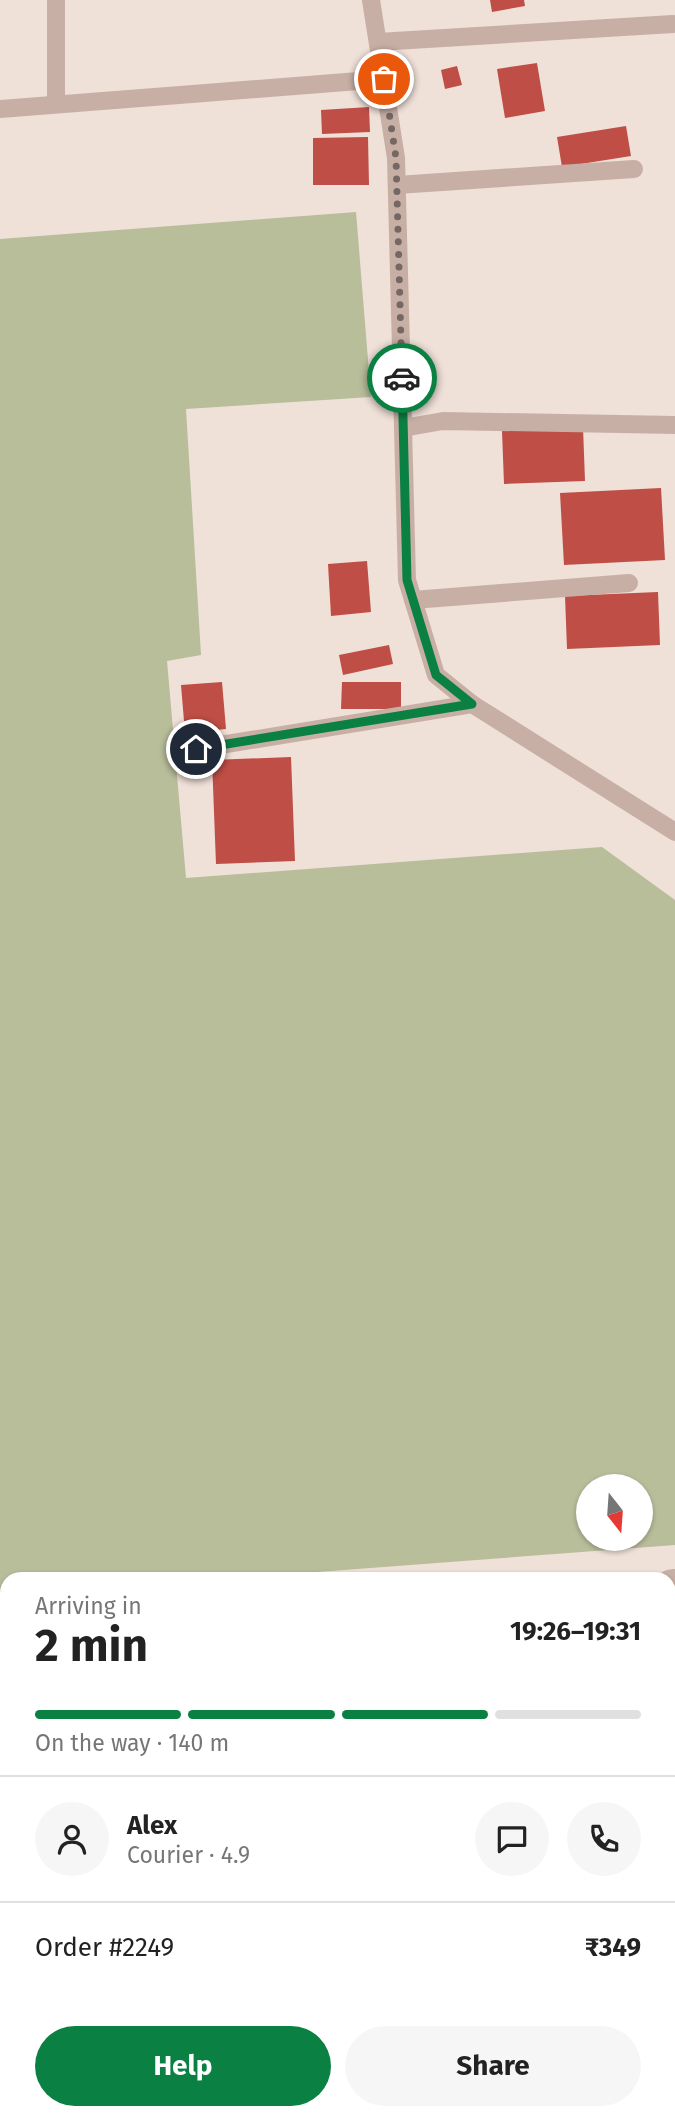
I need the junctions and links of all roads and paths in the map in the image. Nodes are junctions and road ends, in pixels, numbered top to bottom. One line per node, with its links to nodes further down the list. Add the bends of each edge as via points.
1 (56, 0): 6 (street)
2 (371, 0): 4 (street)
3 (673, 24): 4 (street)
4 (378, 42): 5 (street)
5 (384, 79): 6 (street); 9 (street)
6 (57, 104): 7 (street)
7 (0, 109)
8 (634, 169): 9 (street)
9 (397, 185): 11 (street)
10 (675, 425): 11 (street, via 443,421)
11 (403, 428): 13 (street, via 407,580)
12 (629, 583): 13 (street)
13 (413, 600): 14 (street, via 436,675)
14 (472, 704): 15 (street); 16 (street)
15 (196, 749)
16 (675, 832)

